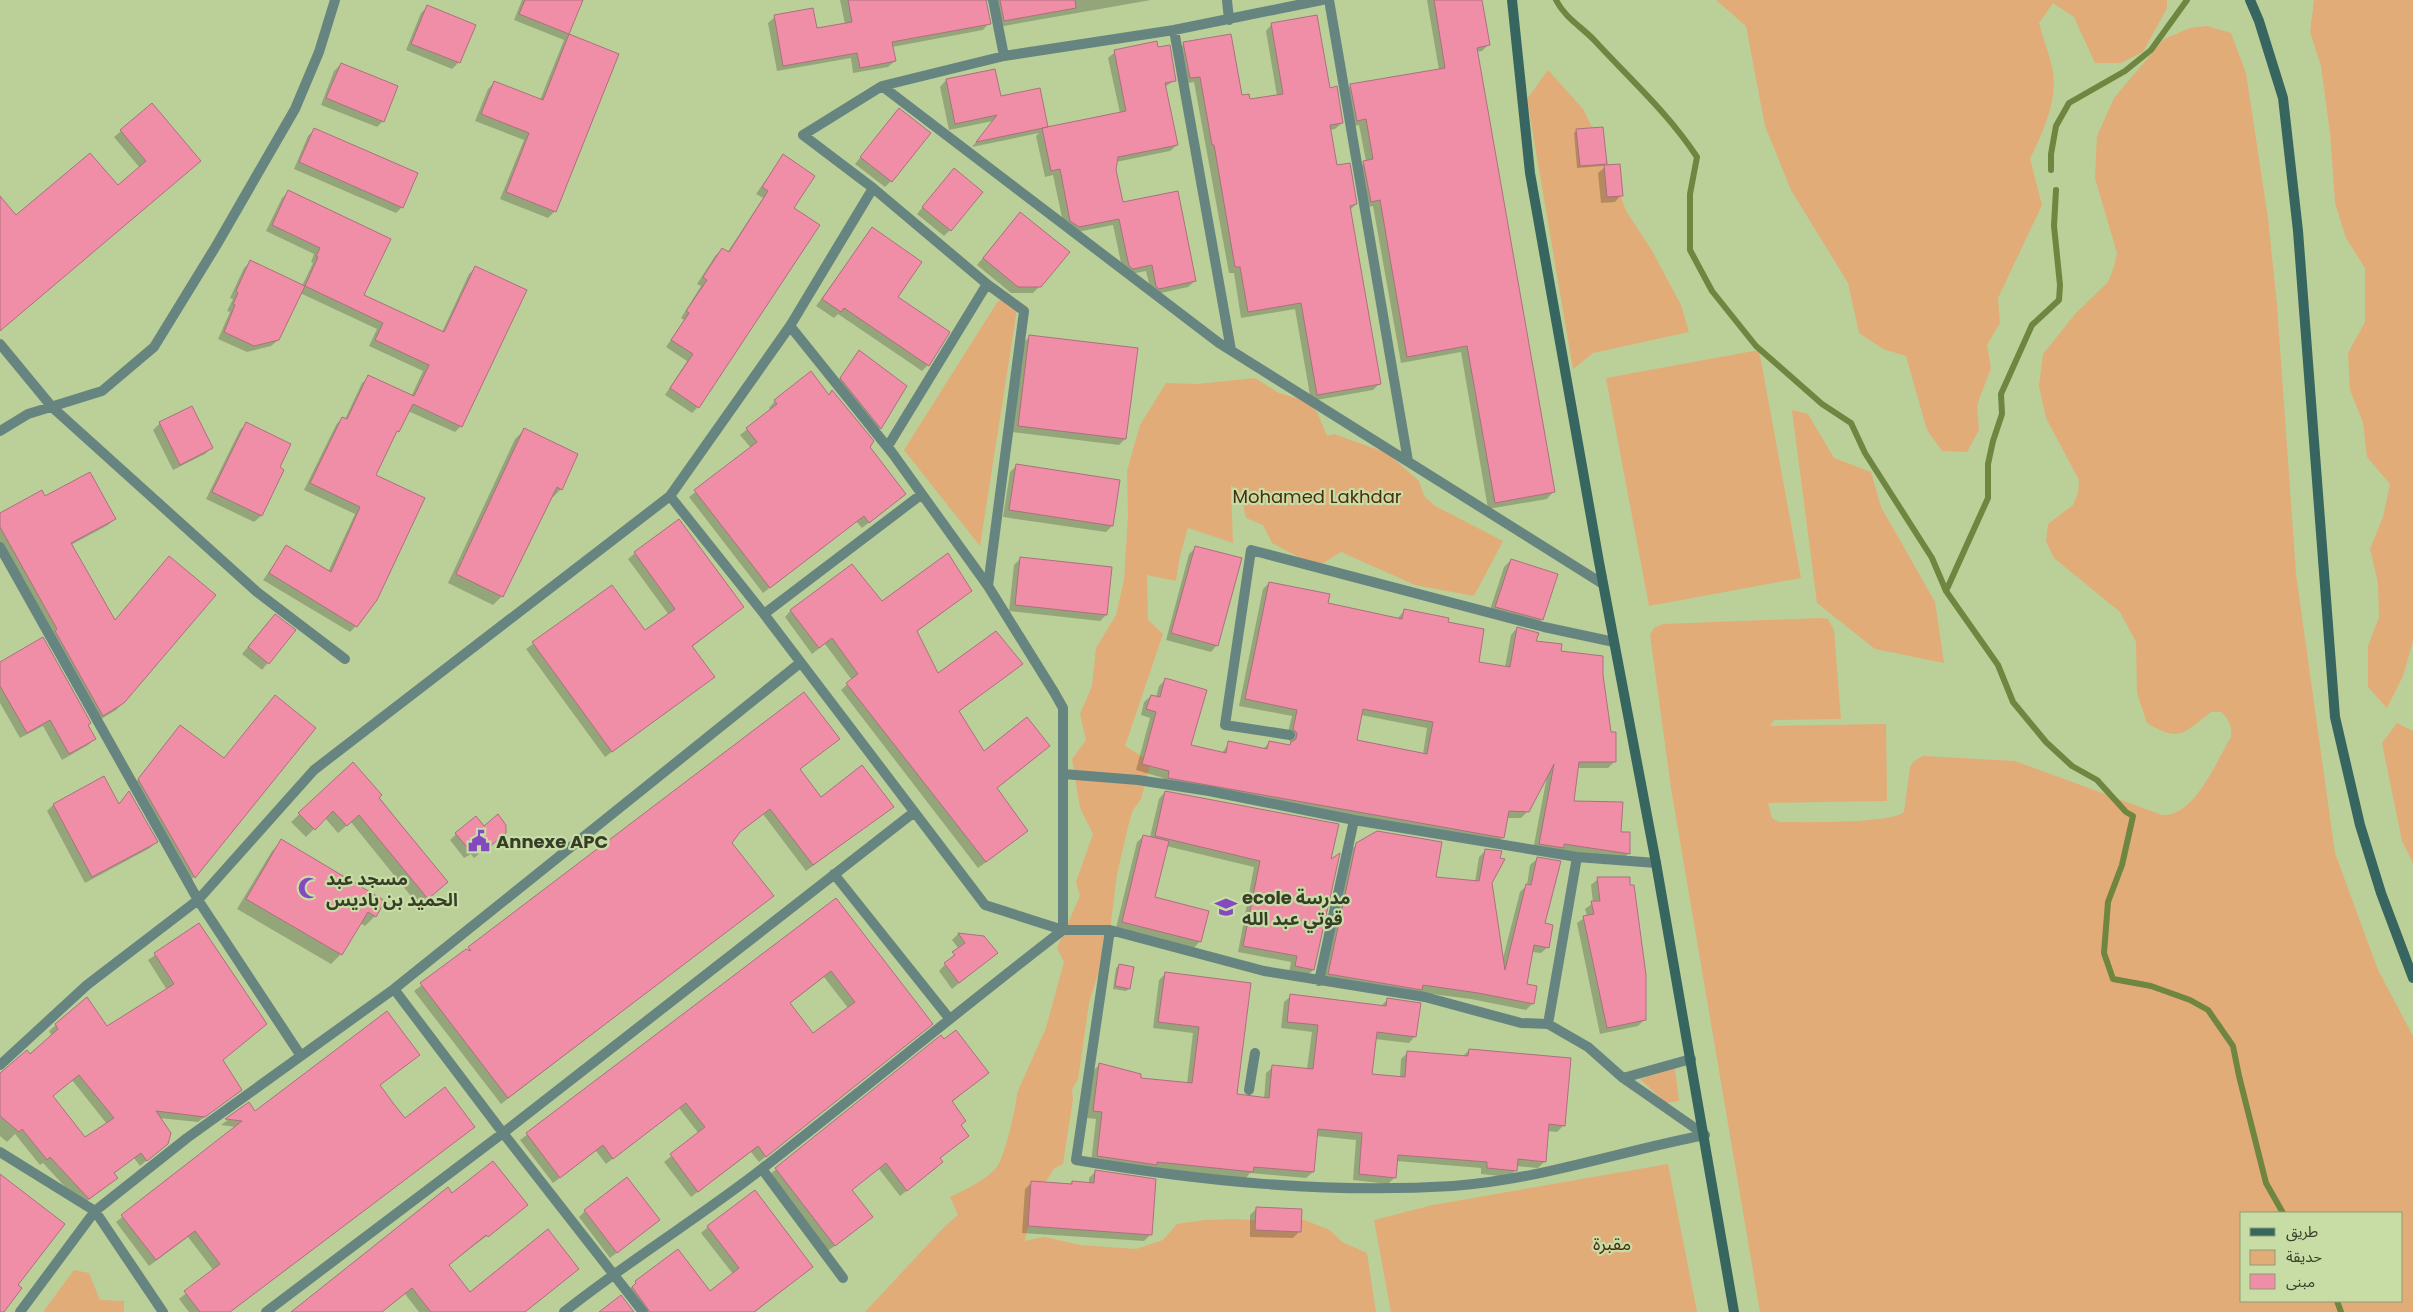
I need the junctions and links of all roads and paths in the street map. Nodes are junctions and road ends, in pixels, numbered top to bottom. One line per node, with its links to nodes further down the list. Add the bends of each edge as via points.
1 (335, 0): 17 (street, via 319,52 295,109 154,346 102,391)
2 (993, 0): 10 (street)
3 (1227, 0): 8 (street)
4 (1322, 0): 8 (street)
5 (1329, 0): 20 (street)
6 (1512, 0): 24 (main road, via 1530,173)
7 (2250, 0): 40 (main road, via 2283,98 2298,230 2335,717 2360,825)
8 (1229, 20): 9 (street)
9 (1174, 30): 10 (street); 16 (street)
10 (1004, 56): 11 (street)
11 (882, 86): 12 (street, via 803,136); 16 (street)
12 (873, 188): 13 (street); 14 (street)
13 (987, 284): 19 (street, via 888,446); 25 (street, via 1024,311)
14 (790, 326): 19 (street); 22 (street)
15 (0, 344): 17 (street)
16 (1231, 350): 20 (street)
17 (52, 407): 18 (street, via 28,414); 28 (street, via 257,592)
18 (0, 431)
19 (893, 454): 21 (street)
20 (1408, 461): 24 (street)
21 (922, 494): 25 (street); 26 (street)
22 (670, 496): 26 (street); 37 (street, via 314,770)
23 (0, 547): 37 (street)
24 (1603, 584): 27 (main road)
25 (988, 586): 31 (street, via 1063,708)
26 (764, 614): 29 (street)
27 (1614, 642): 30 (street, via 1544,627 1251,550 1225,725); 35 (main road)
28 (345, 659)
29 (800, 663): 32 (street); 42 (street)
30 (1290, 735)
31 (1063, 774): 33 (street, via 1156,782); 38 (street)
32 (913, 813): 36 (street); 38 (street, via 985,905)
33 (1354, 820): 34 (street); 41 (street)
34 (1577, 857): 35 (street); 44 (street)
35 (1656, 863): 47 (main road)
36 (834, 874): 43 (street); 51 (street)
37 (198, 900): 46 (street); 48 (street, via 87,985)
38 (1063, 930): 39 (street); 43 (street)
39 (1110, 930): 41 (street); 52 (street, via 1076,1160 1169,1176 1274,1186 1454,1186 1555,1171)
40 (2413, 978)
41 (1319, 981): 44 (street, via 1425,998 1521,1023)
42 (394, 989): 46 (street); 51 (street)
43 (949, 1018): 54 (street)
44 (1548, 1024): 49 (street, via 1588,1047)
45 (1255, 1053): 50 (street)
46 (301, 1056): 55 (street, via 187,1138)
47 (1691, 1059): 49 (street); 52 (main road)
48 (0, 1065)
49 (1623, 1078): 52 (street)
50 (1249, 1090)
51 (503, 1133): 56 (street); 60 (street)
52 (1705, 1135): 63 (main road)
53 (0, 1152): 55 (street)
54 (762, 1169): 56 (street); 57 (street)
55 (95, 1211): 58 (street); 59 (street)
56 (614, 1274): 61 (street); 62 (street)
57 (844, 1278)
58 (20, 1312)
59 (162, 1312)
60 (266, 1312)
61 (564, 1312)
62 (643, 1312)
63 (1734, 1312)

